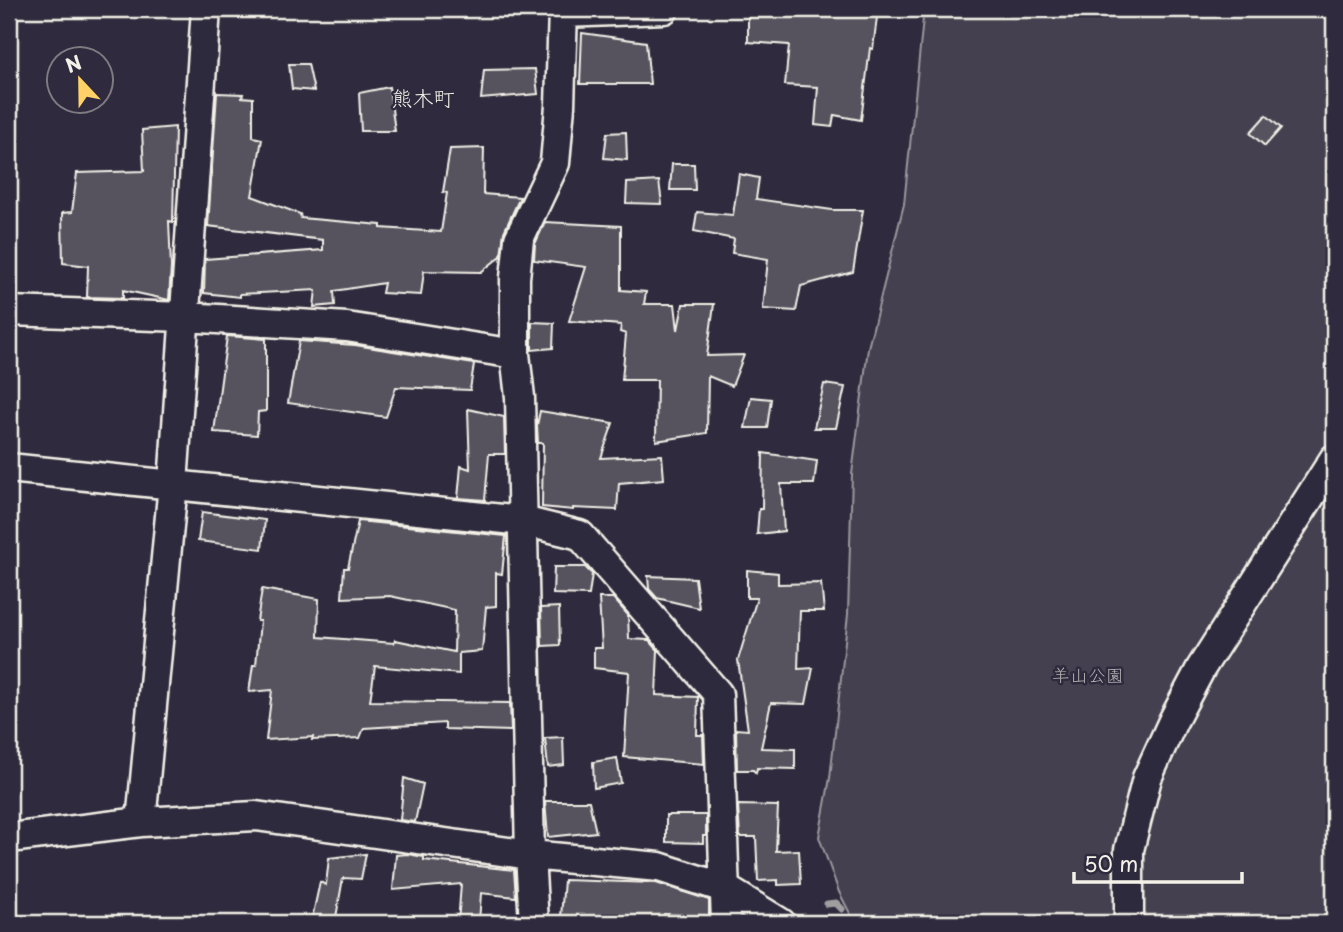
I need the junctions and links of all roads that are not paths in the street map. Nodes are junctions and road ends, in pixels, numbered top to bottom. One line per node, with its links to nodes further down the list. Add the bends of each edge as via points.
1 (206, 9): 5 (street)
2 (664, 9): 3 (street)
3 (563, 11): 6 (street, via 555,163 519,239)
4 (9, 311): 5 (street)
5 (185, 317): 6 (street, via 347,327); 9 (street)
6 (515, 354): 10 (street)
7 (1334, 459): 18 (street, via 1200,668 1152,767 1129,850)
8 (9, 468): 9 (street)
9 (173, 484): 10 (street); 11 (street)
10 (523, 521): 13 (street); 14 (street, via 580,535 718,694)
11 (141, 822): 12 (street); 13 (street, via 256,816)
12 (9, 838)
13 (530, 855): 14 (street, via 659,867); 15 (street)
14 (723, 888): 16 (street); 17 (street)
15 (534, 923)
16 (726, 923)
17 (780, 923)
18 (1129, 923)

